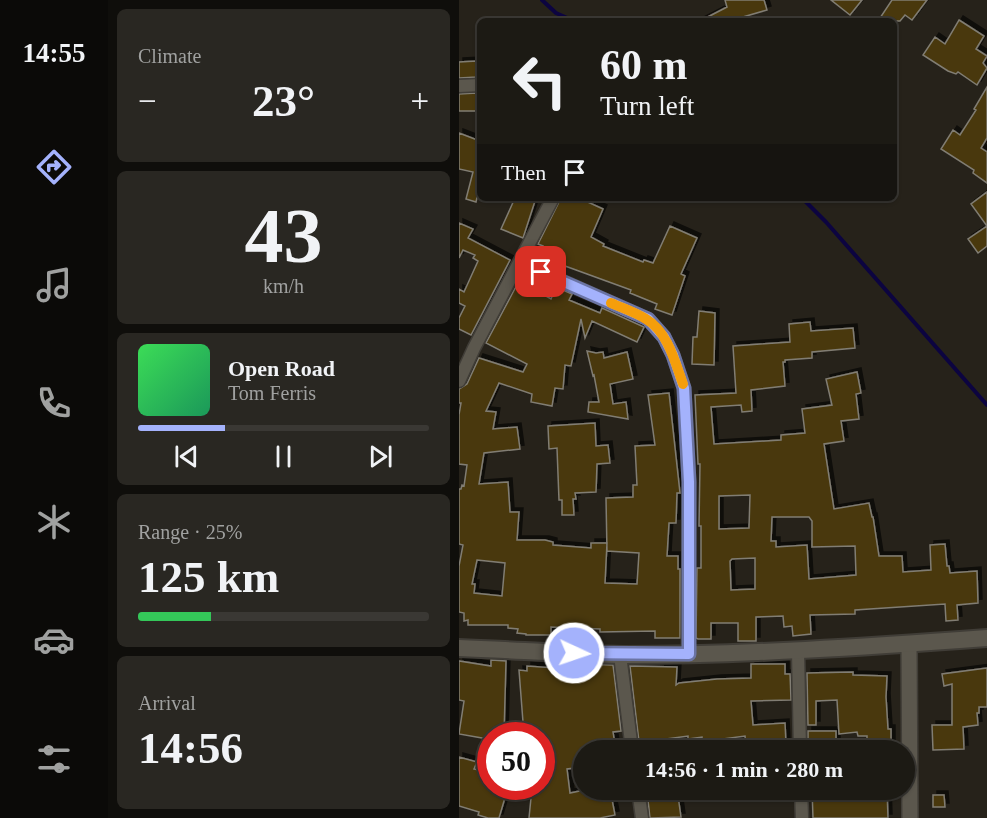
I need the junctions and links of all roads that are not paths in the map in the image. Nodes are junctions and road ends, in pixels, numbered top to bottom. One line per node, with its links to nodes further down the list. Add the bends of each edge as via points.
1 (477, 85): 2 (street)
2 (459, 86)
3 (551, 201): 4 (street)
4 (520, 262): 5 (street); 10 (street, via 648,319 673,355 684,388 689,482)
5 (459, 381)
6 (987, 638): 7 (main road)
7 (909, 644): 9 (main road); 18 (street)
8 (459, 648): 11 (main road)
9 (798, 652): 10 (main road); 13 (street)
10 (689, 654): 11 (main road)
11 (620, 655): 12 (street)
12 (631, 740)
13 (800, 740)
14 (640, 800): 16 (street)
15 (801, 800): 17 (street)
16 (642, 818)
17 (802, 818)
18 (910, 818)

